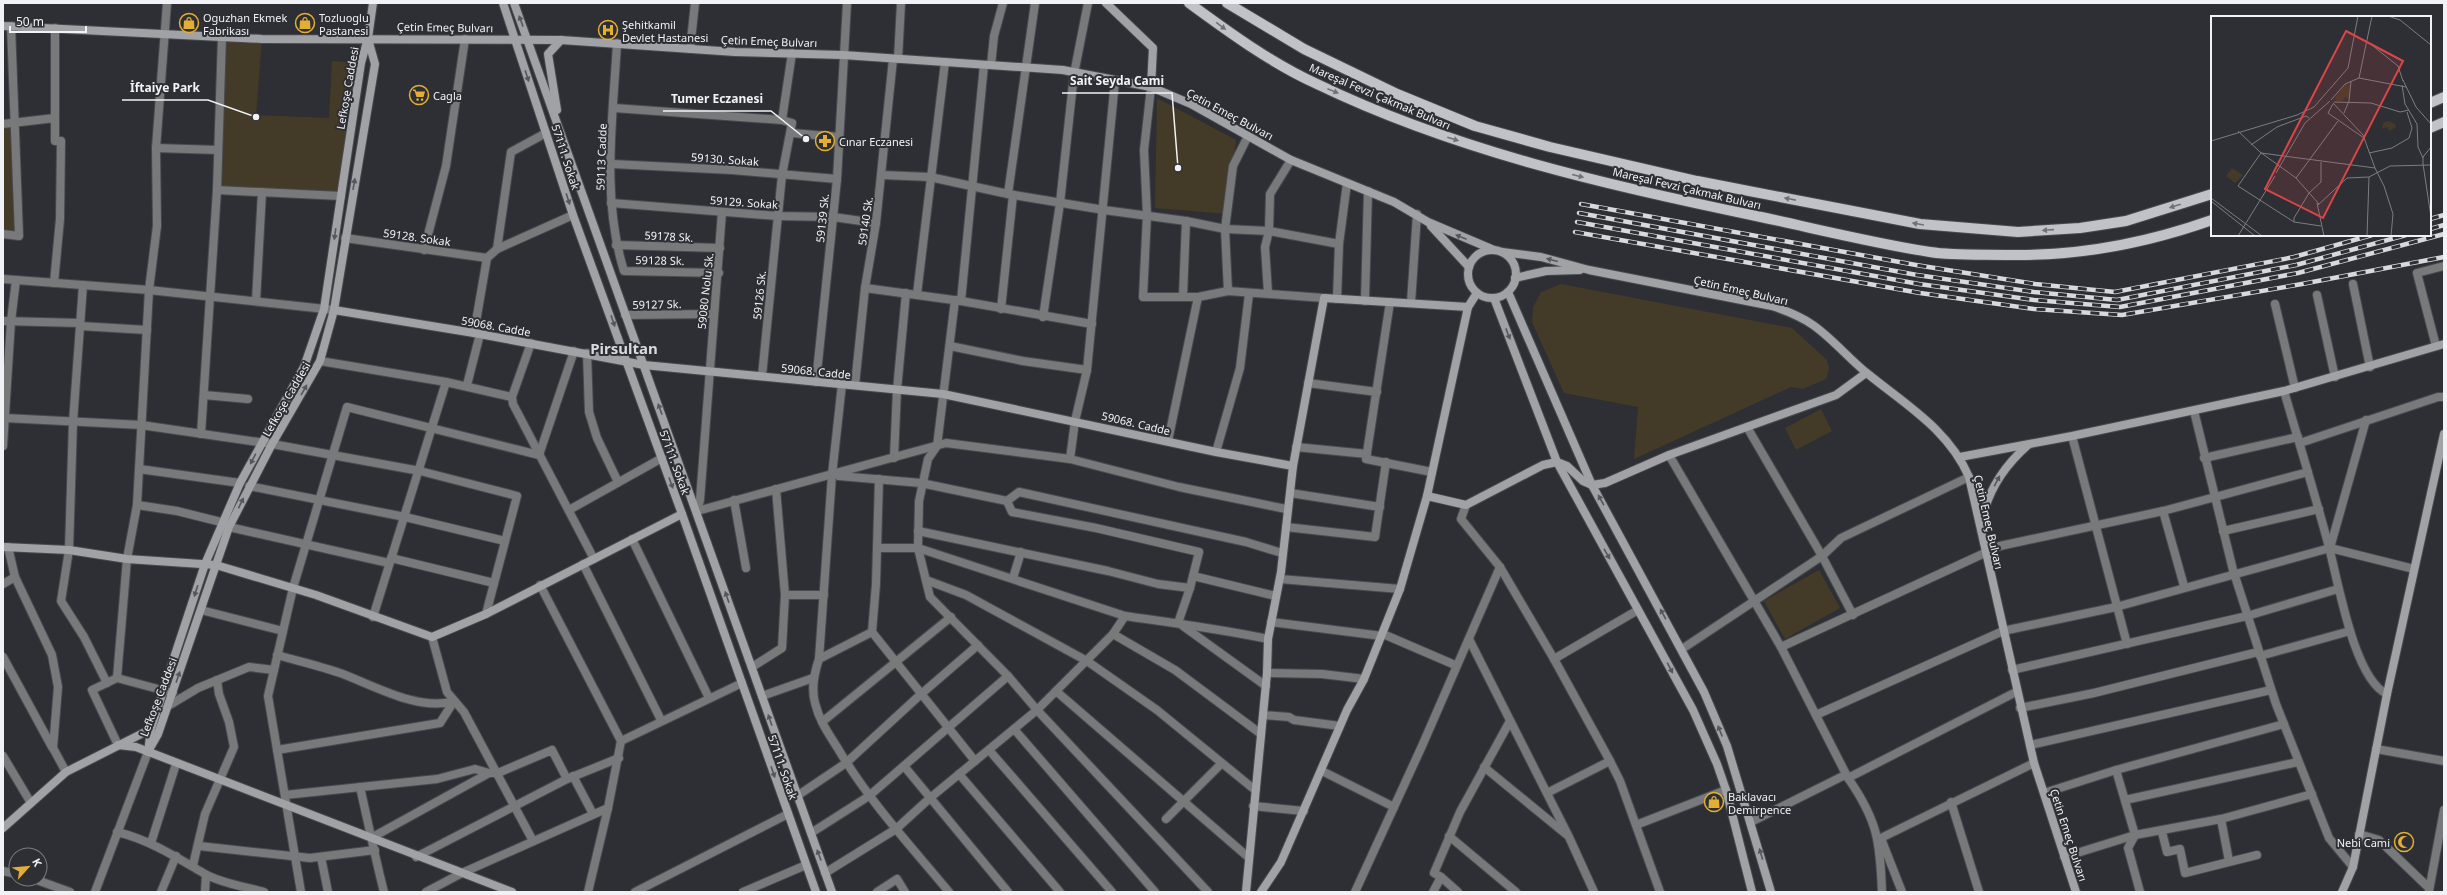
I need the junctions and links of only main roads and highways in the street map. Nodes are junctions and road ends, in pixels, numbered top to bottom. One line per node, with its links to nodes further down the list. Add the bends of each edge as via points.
1 (373, 3): 8 (main road, Lefkoşe Caddesi)
2 (503, 3): 9 (main road, 57111. Sokak)
3 (514, 3): 10 (main road, one-way to 3)
4 (1106, 3): 12 (main road, via 1153,48)
5 (1189, 3): 19 (main road, Mareşal Fevzi Çakmak Bulvarı, one-way to 19, via 1241,41 1316,84 1438,135 1552,170 1691,203 1932,252 2014,255 2106,249 2172,234)
6 (1227, 3): 18 (main road, Mareşal Fevzi Çakmak Bulvarı, one-way to 6, via 2126,221 2080,228 2018,232 1920,224 1697,181 1550,147 1476,126 1397,94 1304,49)
7 (7, 26): 8 (main road, Çetin Emeç Bulvarı, via 222,37)
8 (368, 38): 9 (main road, Çetin Emeç Bulvarı); 29 (main road, Lefkoşe Caddesi, one-way to 8, via 374,64); 45 (main road, Lefkoşe Caddesi, one-way to 45, via 361,63 324,309 304,368 240,483)
9 (515, 39): 10 (main road, Çetin Emeç Bulvarı); 31 (main road, 57111. Sokak, one-way to 31, via 573,215)
10 (527, 40): 11 (main road, Çetin Emeç Bulvarı); 17 (main road)
11 (561, 40): 12 (main road, Çetin Emeç Bulvarı, via 1063,70); 17 (main road, via 548,54)
12 (1151, 87): 20 (main road, Çetin Emeç Bulvarı, via 1191,104 1291,160 1368,191)
13 (2444, 97): 14 (main road)
14 (2431, 103)
15 (2444, 122): 16 (main road)
16 (2431, 128)
17 (560, 129): 32 (main road, via 586,209)
18 (2211, 194)
19 (2211, 220)
20 (1428, 222): 21 (main road, Çetin Emeç Bulvarı, one-way to 20); 22 (main road, Çetin Emeç Bulvarı)
21 (1498, 251): 22 (main road, via 1478,254); 23 (main road, Çetin Emeç Bulvarı, one-way to 21, via 1541,257); 24 (main road, via 1513,263)
22 (1469, 267): 26 (main road, via 1469,281)
23 (1589, 270): 24 (main road, Çetin Emeç Bulvarı, via 1546,271); 33 (main road, Çetin Emeç Bulvarı, via 1772,306 1815,326)
24 (1515, 278): 25 (main road)
25 (1508, 292): 27 (main road); 40 (main road)
26 (1477, 293): 27 (main road); 28 (main road)
27 (1494, 298): 38 (main road, one-way to 38)
28 (1468, 307): 39 (main road, via 1324,298); 41 (main road)
29 (334, 310): 31 (main road, 59068. Cadde); 46 (main road, Lefkoşe Caddesi, one-way to 29, via 229,527 249,486 320,361)
30 (2440, 345): 35 (main road, via 2284,391)
31 (626, 361): 32 (main road, 59068. Cadde); 42 (main road, 57111. Sokak, one-way to 42)
32 (644, 365): 39 (main road, 59068. Cadde, via 943,394); 53 (main road, one-way to 32)
33 (1866, 373): 37 (main road, Çetin Emeç Bulvarı, via 1933,426); 40 (main road, via 1836,395 1669,455 1605,483)
34 (2444, 434): 36 (main road)
35 (2028, 444): 37 (main road); 43 (main road, one-way to 35, via 1988,499 2000,476 2011,460)
36 (2442, 451): 59 (main road, via 2387,694 2353,867)
37 (1960, 457): 43 (main road, Çetin Emeç Bulvarı, via 1969,477)
38 (1557, 462): 40 (main road, via 1567,466 1583,481); 41 (main road, via 1544,465 1466,504); 56 (main road, one-way to 56, via 1692,710 1726,790)
39 (1293, 466): 54 (main road, via 1286,509 1280,579 1268,639 1266,686)
40 (1592, 485): 57 (main road, one-way to 40, via 1727,746 1704,692)
41 (1427, 496): 55 (main road, via 1400,589 1364,679 1340,726 1281,862)
42 (682, 514): 46 (main road, via 486,614 432,637 316,595); 52 (main road, 57111. Sokak, one-way to 52)
43 (1980, 530): 58 (main road, Çetin Emeç Bulvarı, via 2034,763)
44 (6, 547): 45 (main road, via 69,550 127,559)
45 (204, 564): 46 (main road); 47 (main road, Lefkoşe Caddesi, one-way to 47)
46 (216, 565): 49 (main road, Lefkoşe Caddesi, one-way to 46, via 158,734)
47 (151, 729): 48 (main road); 49 (main road, Lefkoşe Caddesi)
48 (118, 745): 49 (main road, via 136,747); 50 (main road, via 66,772)
49 (148, 752): 51 (main road)
50 (3, 828)
51 (512, 892)
52 (816, 892)
53 (832, 892)
54 (1246, 892)
55 (1261, 892)
56 (1752, 892)
57 (1771, 892)
58 (2076, 892)
59 (2342, 892)

